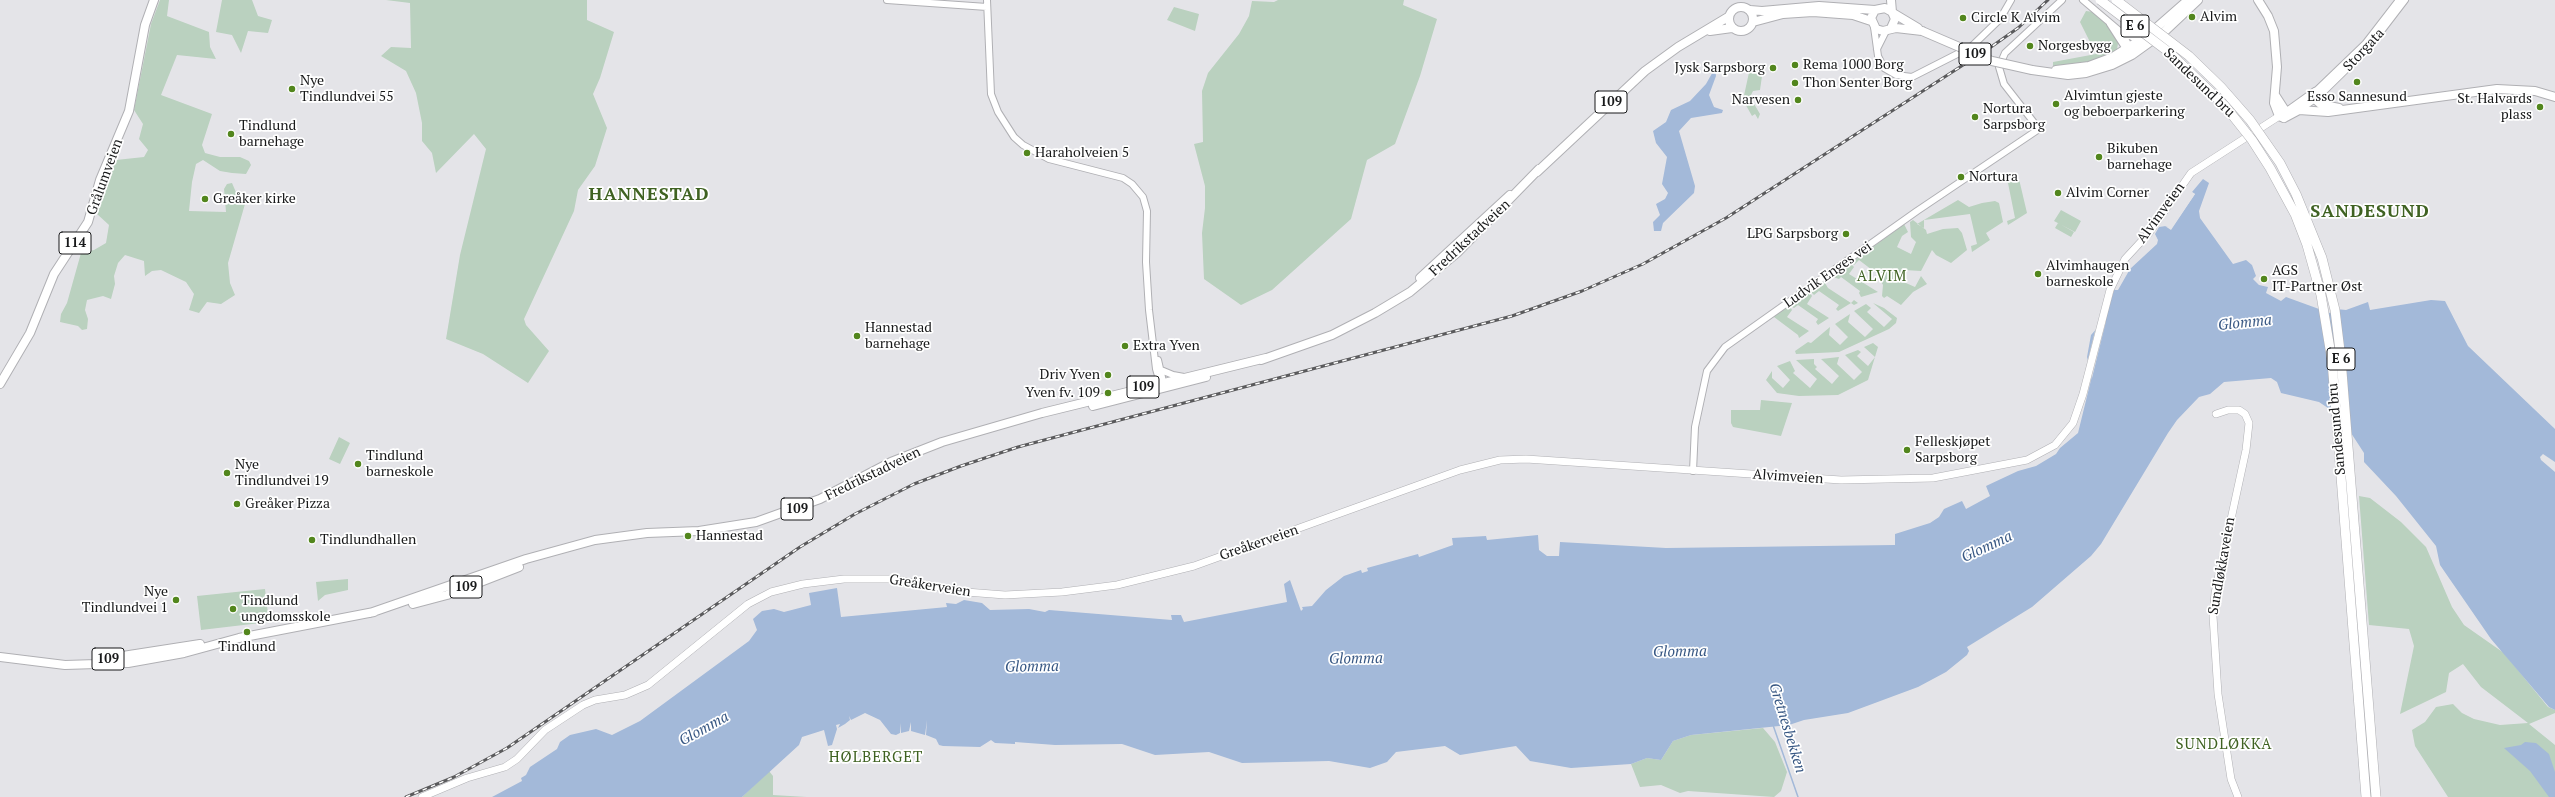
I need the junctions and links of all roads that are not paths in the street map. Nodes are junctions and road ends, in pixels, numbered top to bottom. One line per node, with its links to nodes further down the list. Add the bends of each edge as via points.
1 (154, 0): 41 (main road, Grålumveien / 114, via 145,25 128,111 100,180 88,222 54,274 30,333)
2 (887, 0): 15 (street)
3 (1883, 0): 16 (main road)
4 (1891, 0): 18 (main road)
5 (2011, 0): 29 (street, via 2000,19 1972,47 1920,74 1904,77 1890,72 1880,62)
6 (2062, 0): 44 (street, Ludvik Enges vei, via 2005,53 1999,67 2004,84 2039,129 1916,211 1725,347 1707,371 1695,426)
7 (2083, 0): 20 (street)
8 (2100, 0): 49 (highway, Sandesund bru / E 6, bridge, via 2182,64 2229,111 2252,140 2276,178 2307,246 2322,295 2332,361)
9 (2116, 0): 50 (highway, Sandesund bru / E 6, bridge, via 2193,60 2221,86 2250,120 2293,188 2322,258 2334,310 2341,359)
10 (2188, 0): 28 (main road, 109)
11 (2198, 0): 30 (main road, 109, via 2164,32)
12 (2258, 0): 36 (main road, via 2268,16 2276,45 2276,111)
13 (2399, 0): 31 (street, Storgata, via 2365,44)
14 (2405, 0): 31 (street, Storgata, via 2369,47)
15 (987, 3): 37 (street, via 992,94 998,112 1014,137 1023,145 1049,158 1123,178 1143,197 1147,211 1146,262)
16 (1877, 9): 17 (main road, 109, via 1812,6); 18 (main road, 109, via 1885,8); 22 (main road)
17 (1750, 10): 19 (main road, 109, via 1737,7); 21 (main road)
18 (1893, 12): 24 (main road, via 1894,22); 25 (main road, 109)
19 (1728, 17): 23 (main road); 26 (main road, Fredrikstadveien / 109)
20 (2108, 21): 27 (street); 30 (street)
21 (1753, 22): 22 (main road, 109, via 1783,14 1813,12 1853,15); 23 (main road, 109, via 1745,30 1737,31)
22 (1872, 24): 24 (main road, 109, via 1880,31); 29 (street)
23 (1732, 28): 26 (main road, Fredrikstadveien / 109)
24 (1889, 29): 25 (main road, 109); 29 (street)
25 (1922, 31): 30 (main road, 109, bridge, via 1992,60 2032,70 2076,68 2100,63)
26 (1706, 32): 38 (main road, Fredrikstadveien / 109, via 1678,47 1645,71 1540,169 1456,253 1420,284 1375,313 1332,335)
27 (2122, 33): 28 (street, via 2132,37); 30 (street)
28 (2148, 35): 30 (main road, 109)
29 (1877, 49)
30 (2129, 51)
31 (2314, 96): 33 (main road, via 2328,106); 34 (street); 35 (street); 36 (main road)
32 (2553, 96): 33 (main road, via 2529,90 2496,88)
33 (2345, 109): 35 (main road)
34 (2299, 110): 35 (main road); 36 (main road)
35 (2328, 112)
36 (2283, 115): 44 (main road, Alvimveien, via 2212,157 2186,178 2149,233 2125,259 2112,283 2076,417 2064,436 2045,452 2013,464 1933,478 1904,480 1834,480)
37 (1155, 353): 39 (street); 42 (street)
38 (1266, 358): 40 (main road, Fredrikstadveien / 109); 42 (main road, Fredrikstadveien / 109)
39 (1162, 370): 40 (street, via 1173,376); 42 (street)
40 (1184, 377): 42 (main road, Fredrikstadveien / 109)
41 (0, 384)
42 (1162, 385): 46 (main road, Fredrikstadveien / 109, via 924,448 820,499 756,522 699,531 614,536 526,559 370,613 239,638 143,661 101,665 48,663)
43 (2216, 414): 48 (main road, Sundløkkaveien, via 2239,410 2245,414 2249,423 2246,450 2215,593 2213,616 2218,694 2231,779)
44 (1693, 470): 45 (main road, Alvimveien, via 1507,459 1479,464)
45 (1438, 479): 47 (main road, Greåkerveien, via 1194,566 1104,587 1044,593 987,594 906,580 860,578 816,582 780,589 744,607 648,685 625,695 589,702 546,730 510,765)
46 (0, 657)
47 (422, 797)
48 (2238, 797)
49 (2366, 797)
50 (2376, 797)

